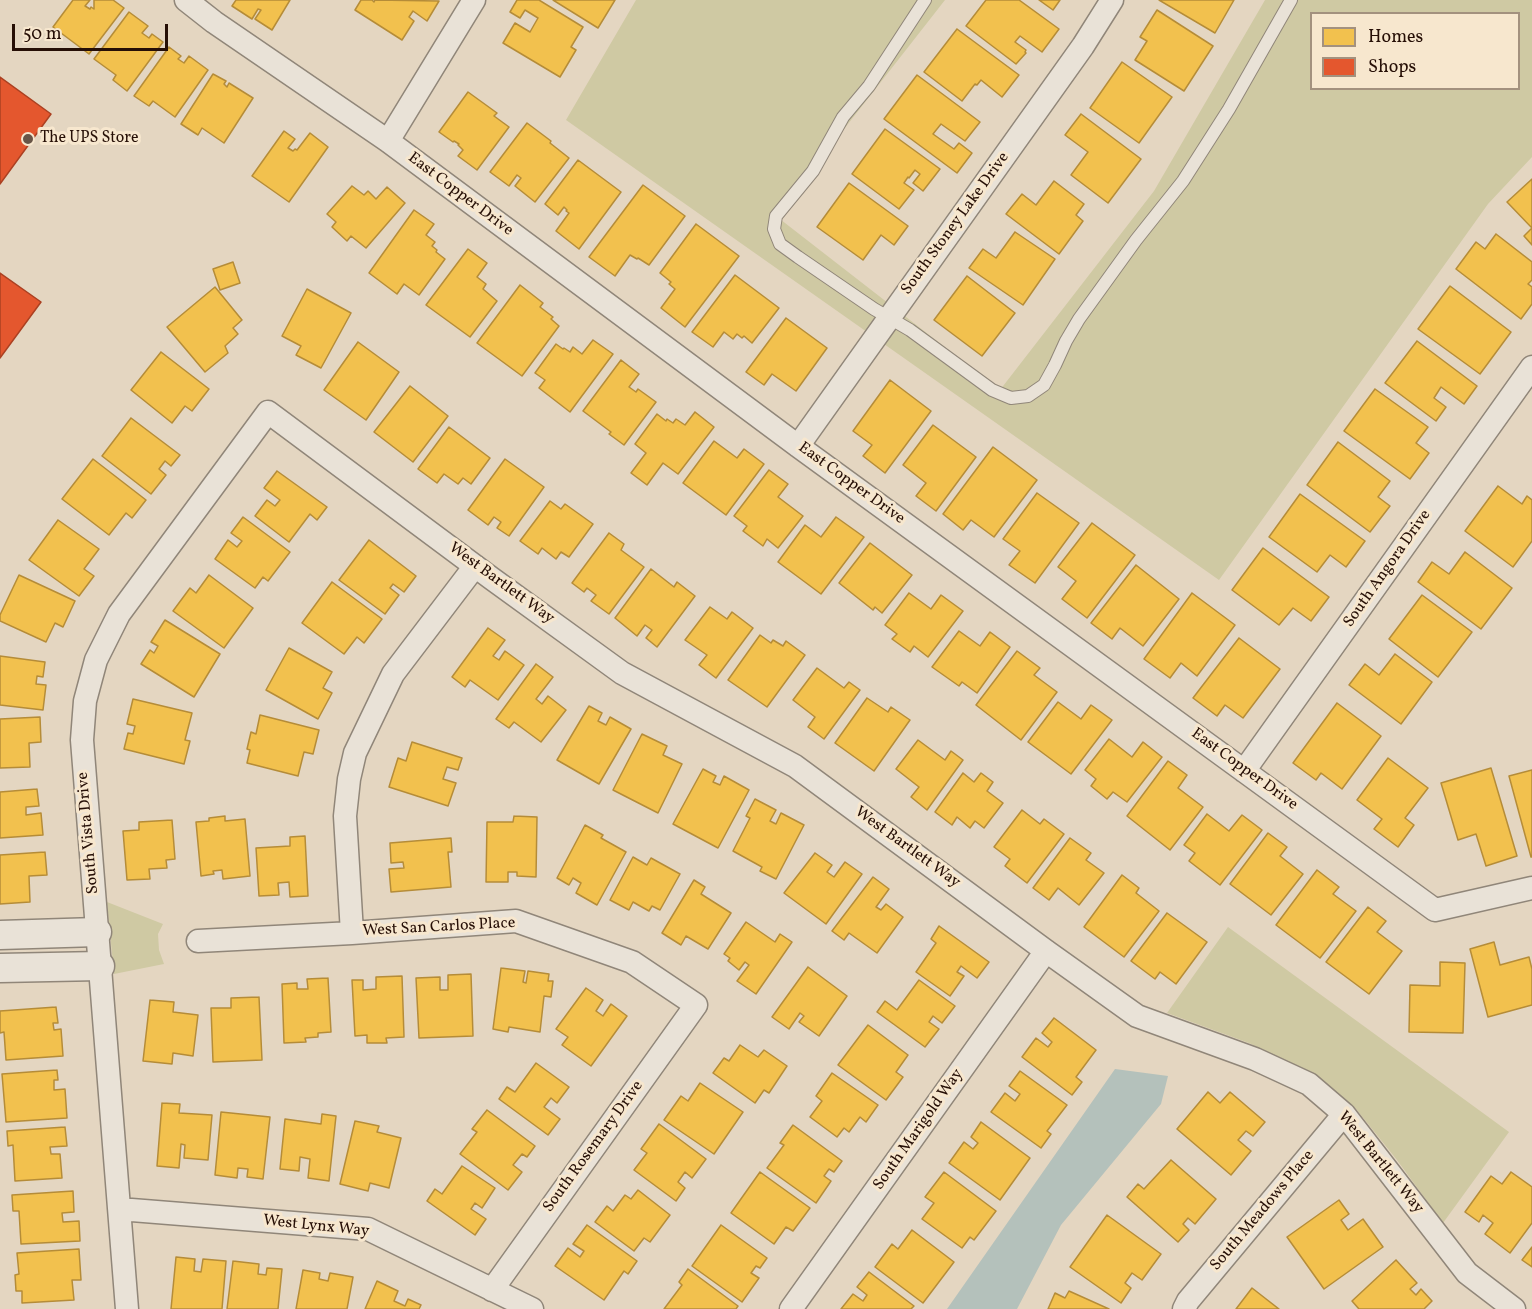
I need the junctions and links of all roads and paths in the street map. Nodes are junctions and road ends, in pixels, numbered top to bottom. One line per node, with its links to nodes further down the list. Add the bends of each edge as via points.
1 (186, 0): 6 (street, East Copper Drive)
2 (474, 0): 6 (street)
3 (925, 0): 7 (lane, via 869,86 843,117 813,171 776,216 774,229 780,243 807,264)
4 (1112, 0): 7 (street, South Stoney Lake Drive)
5 (1291, 0): 7 (lane, via 1183,181 1078,319 1044,385 1028,396 1011,398 992,390)
6 (388, 141): 10 (street, East Copper Drive)
7 (889, 318): 10 (street, South Stoney Lake Drive)
8 (1532, 367): 12 (street, South Angora Drive)
9 (268, 412): 11 (street, West Bartlett Way); 14 (street, South Vista Drive, via 119,614 96,660 85,700 82,740)
10 (798, 446): 12 (street, East Copper Drive)
11 (475, 566): 15 (street, via 393,674 355,753 345,816); 18 (street, West Bartlett Way, via 622,673 795,766)
12 (1244, 771): 13 (street, East Copper Drive, via 1435,910)
13 (1532, 888)
14 (97, 932): 16 (street); 19 (street, South Vista Drive)
15 (352, 933): 17 (street, West San Carlos Place); 21 (street, West San Carlos Place, via 516,921 632,962)
16 (0, 935)
17 (198, 941)
18 (1046, 951): 22 (street, West Bartlett Way, via 1137,1016 1255,1059 1310,1084); 27 (street, South Marigold Way)
19 (100, 966): 20 (street); 23 (street, South Vista Drive)
20 (0, 968)
21 (696, 1005): 24 (street, South Rosemary Drive)
22 (1344, 1114): 28 (street, South Meadows Place); 29 (street, West Bartlett Way, via 1467,1273)
23 (119, 1209): 24 (street, West Lynx Way, via 368,1229); 25 (street, South Vista Drive)
24 (492, 1290): 26 (street, West Lynx Way)
25 (127, 1309)
26 (532, 1309)
27 (791, 1309)
28 (1184, 1309)
29 (1514, 1309)

